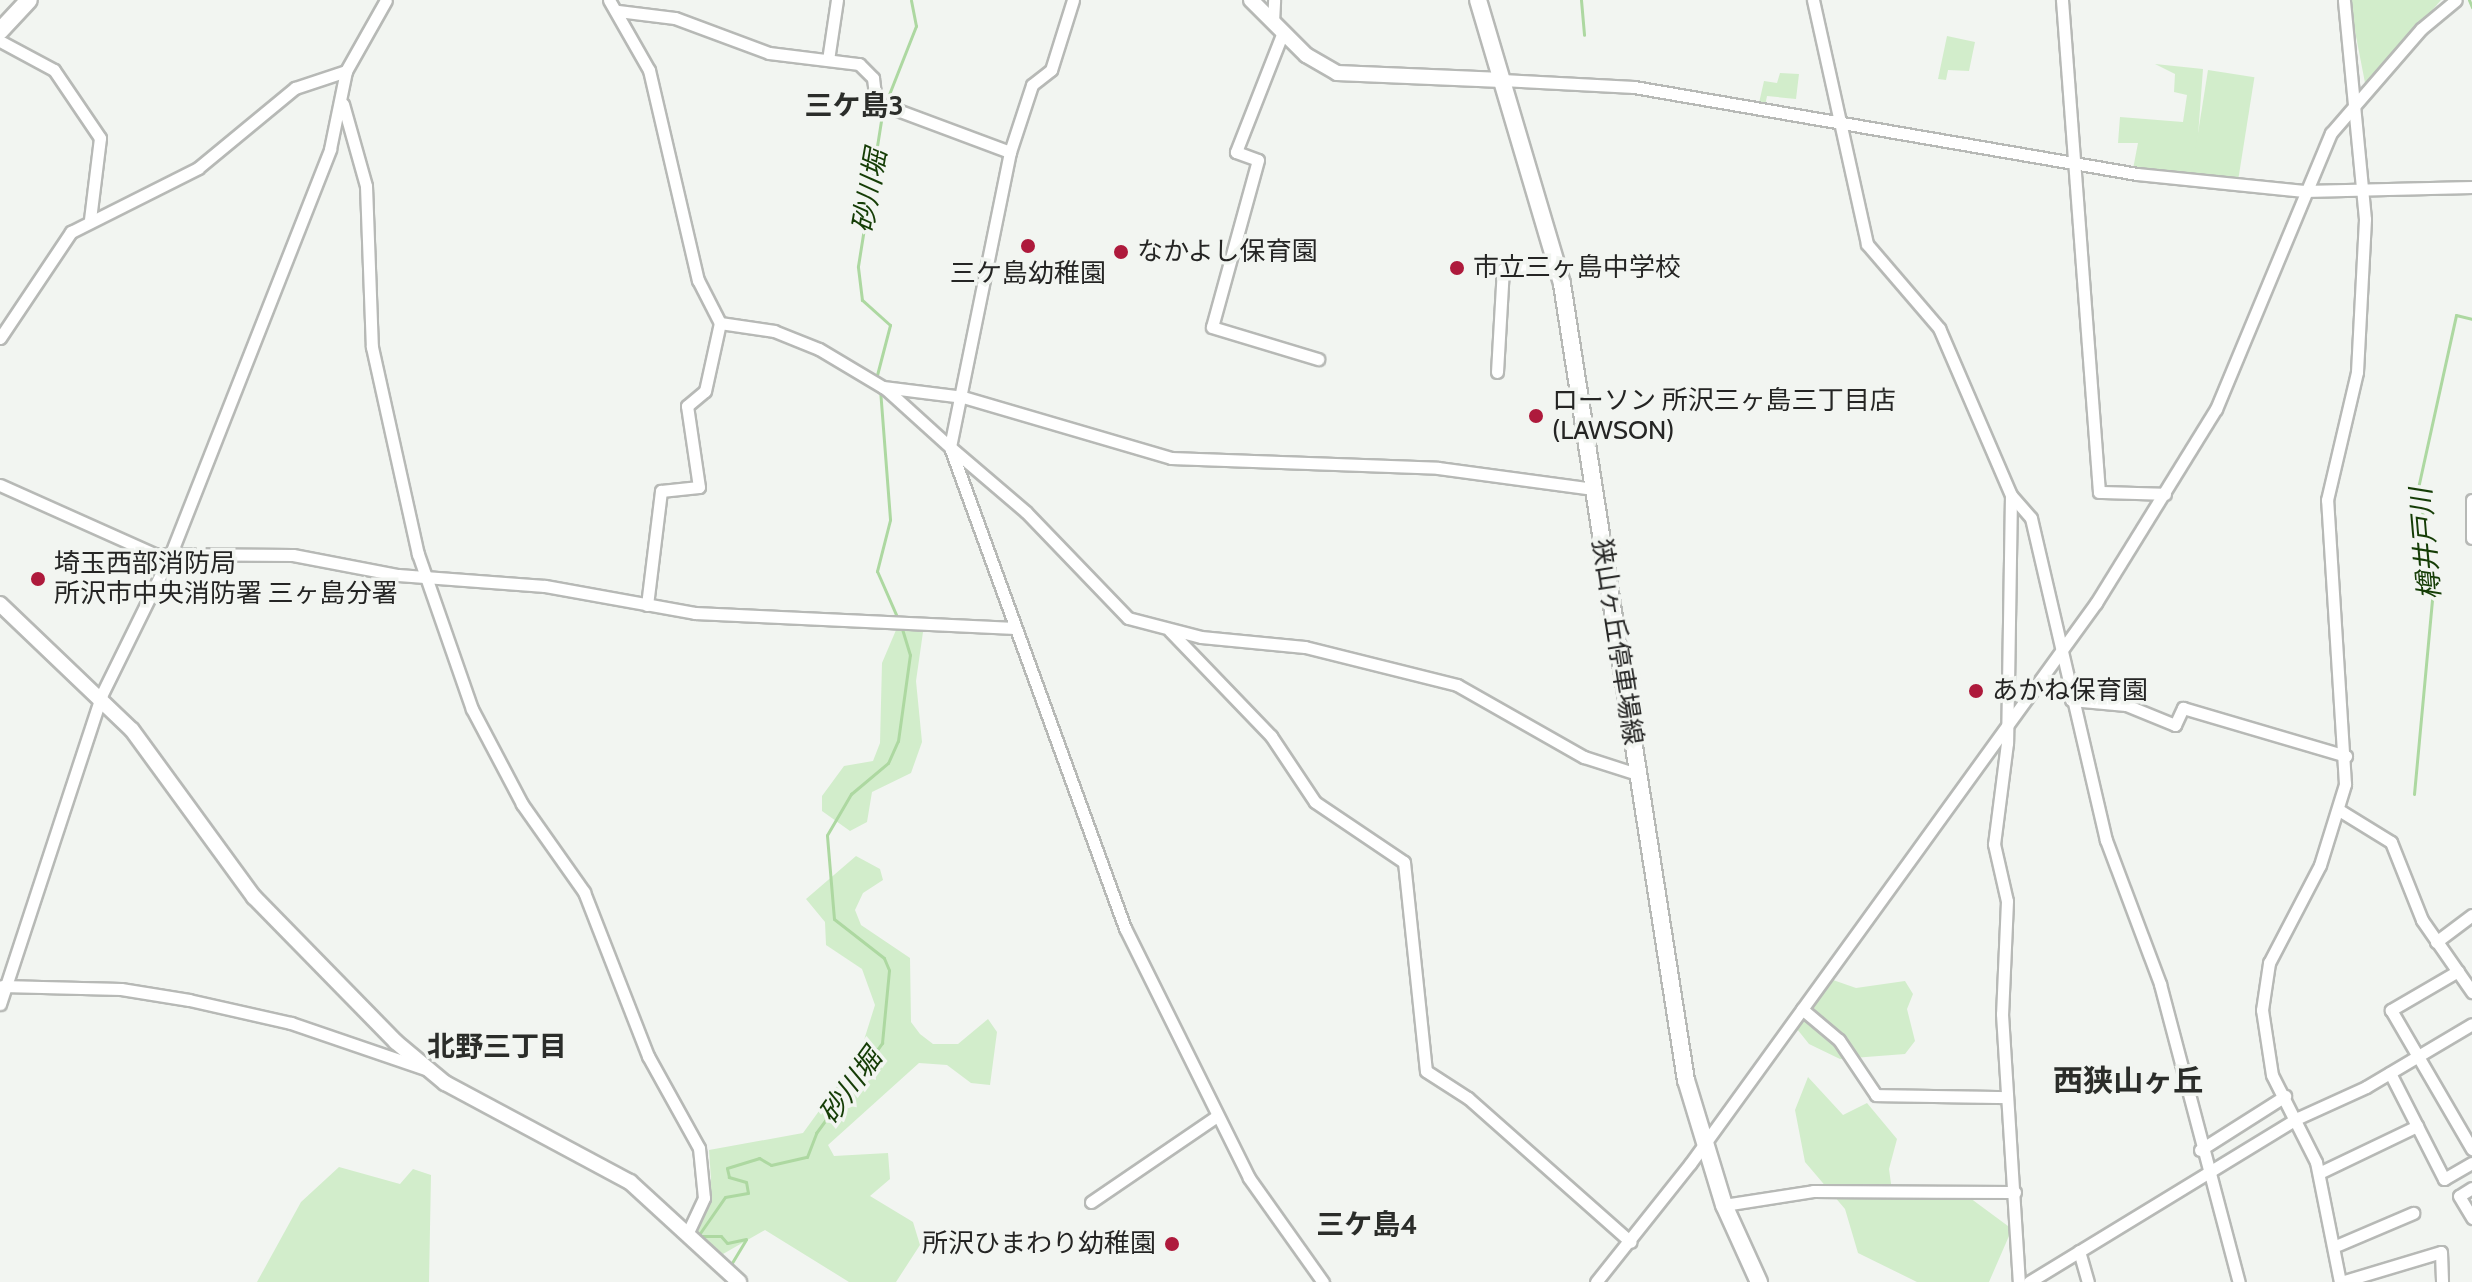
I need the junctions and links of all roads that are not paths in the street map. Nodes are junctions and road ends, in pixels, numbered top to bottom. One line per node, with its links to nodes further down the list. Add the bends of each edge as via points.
1 (29, 0): 15 (main road)
2 (386, 0): 18 (street)
3 (609, 0): 13 (street)
4 (837, 0): 17 (street)
5 (1073, 0): 23 (street, via 1051,70 1032,85)
6 (1251, 0): 14 (street)
7 (1274, 0): 14 (street)
8 (1478, 0): 19 (main road, 狭山ヶ丘停車場線)
9 (1813, 0): 22 (street)
10 (2062, 0): 24 (street)
11 (2344, 0): 20 (street)
12 (2456, 0): 20 (street, via 2421,29)
13 (618, 11): 17 (street, via 675,18 750,49); 30 (street, via 649,70 698,280)
14 (1278, 27): 19 (street, via 1337,73); 32 (street, via 1236,152 1258,160 1212,327)
15 (0, 31)
16 (0, 41): 28 (street, via 54,70 100,138)
17 (828, 60): 23 (street, via 869,69 876,102)
18 (346, 71): 21 (street); 28 (street, via 295,88 198,168)
19 (1502, 80): 22 (street, via 1582,80); 29 (main road, 狭山ヶ丘停車場線)
20 (2360, 102): 26 (street); 27 (street, via 2331,133)
21 (343, 104): 43 (street); 44 (street, via 366,186 372,347)
22 (1840, 121): 24 (street); 40 (street, via 1867,244 1946,340)
23 (1010, 152): 35 (street)
24 (2073, 166): 27 (street); 39 (street, via 2099,492)
25 (2472, 187): 26 (street)
26 (2360, 188): 27 (street); 53 (street, via 2359,355 2327,500)
27 (2304, 191): 39 (street, via 2233,372)
28 (90, 219): 31 (street, via 55,250)
29 (1558, 269): 33 (street, via 1503,269); 38 (main road, 狭山ヶ丘停車場線)
30 (720, 323): 34 (street, via 797,338); 46 (street, via 705,391 687,406 699,487 661,491)
31 (0, 338)
32 (1318, 359)
33 (1497, 372)
34 (883, 387): 35 (street); 36 (street)
35 (963, 397): 36 (street); 38 (street, via 1171,458 1438,468)
36 (950, 447): 47 (street); 48 (street, via 1026,512 1116,610)
37 (0, 485): 43 (street)
38 (1594, 489): 54 (main road, 狭山ヶ丘停車場線)
39 (2165, 494): 49 (street)
40 (2011, 495): 49 (street, via 2031,518); 52 (street)
41 (2472, 500): 42 (street)
42 (2472, 538)
43 (170, 556): 44 (street, via 293,555); 50 (street)
44 (426, 577): 46 (street); 84 (street, via 443,610 472,709 522,804 584,892 648,1056 699,1148 704,1198)
45 (0, 604): 50 (street)
46 (647, 605): 47 (street, via 796,619 888,617)
47 (1015, 628): 69 (street, via 1125,928)
48 (1170, 631): 54 (street, via 1305,647 1457,685 1584,757); 85 (street, via 1271,736 1315,802 1404,862 1426,1071 1468,1098)
49 (2059, 655): 51 (street); 52 (street)
50 (101, 696): 59 (street); 65 (street, via 153,755 254,897)
51 (2071, 700): 53 (street, via 2126,705 2175,725 2183,708); 74 (street, via 2106,840 2160,984)
52 (2008, 718): 62 (street); 68 (street, via 1994,844 2007,901 2000,931)
53 (2346, 756): 55 (street)
54 (1637, 774): 72 (main road, 狭山ヶ丘停車場線)
55 (2339, 810): 57 (street, via 2391,842); 67 (street, via 2264,984 2264,1044)
56 (2472, 915): 57 (street)
57 (2436, 942): 58 (street)
58 (2458, 971): 60 (street); 64 (street, via 2391,1010)
59 (3, 986): 61 (street); 65 (street, via 121,989 189,1000 291,1023)
60 (2472, 992)
61 (0, 1004)
62 (1802, 1009): 68 (street, via 1839,1040 1876,1095); 72 (street)
63 (2472, 1024): 64 (street)
64 (2421, 1056): 66 (street); 73 (street)
65 (426, 1069): 84 (street, via 609,1168)
66 (2390, 1073): 70 (street); 71 (street)
67 (2285, 1096): 70 (street); 74 (street)
68 (2007, 1097): 79 (street)
69 (1217, 1116): 80 (street); 89 (street, via 1249,1178)
70 (2298, 1118): 76 (street); 77 (street)
71 (2417, 1126): 75 (street, via 2444,1179); 76 (street)
72 (1704, 1146): 81 (main road, 狭山ヶ丘停車場線); 85 (street)
73 (2472, 1149)
74 (2200, 1150): 77 (street)
75 (2472, 1163)
76 (2319, 1173): 86 (street)
77 (2207, 1174): 87 (street); 95 (street)
78 (2472, 1188): 83 (street, via 2459,1196)
79 (2015, 1192): 81 (street, via 1813,1191); 92 (street)
80 (1091, 1202)
81 (1724, 1205): 91 (main road, 狭山ヶ丘停車場線)
82 (2413, 1213): 86 (street)
83 (2472, 1218)
84 (688, 1233): 88 (street)
85 (1631, 1242): 90 (street)
86 (2338, 1245): 96 (street)
87 (2079, 1251): 93 (street); 94 (street)
88 (732, 1275)
89 (1323, 1282)
90 (1596, 1282)
91 (1759, 1282)
92 (2019, 1282)
93 (2029, 1282)
94 (2088, 1282)
95 (2239, 1282)
96 (2341, 1282): 97 (street, via 2441,1252)
97 (2442, 1282)

